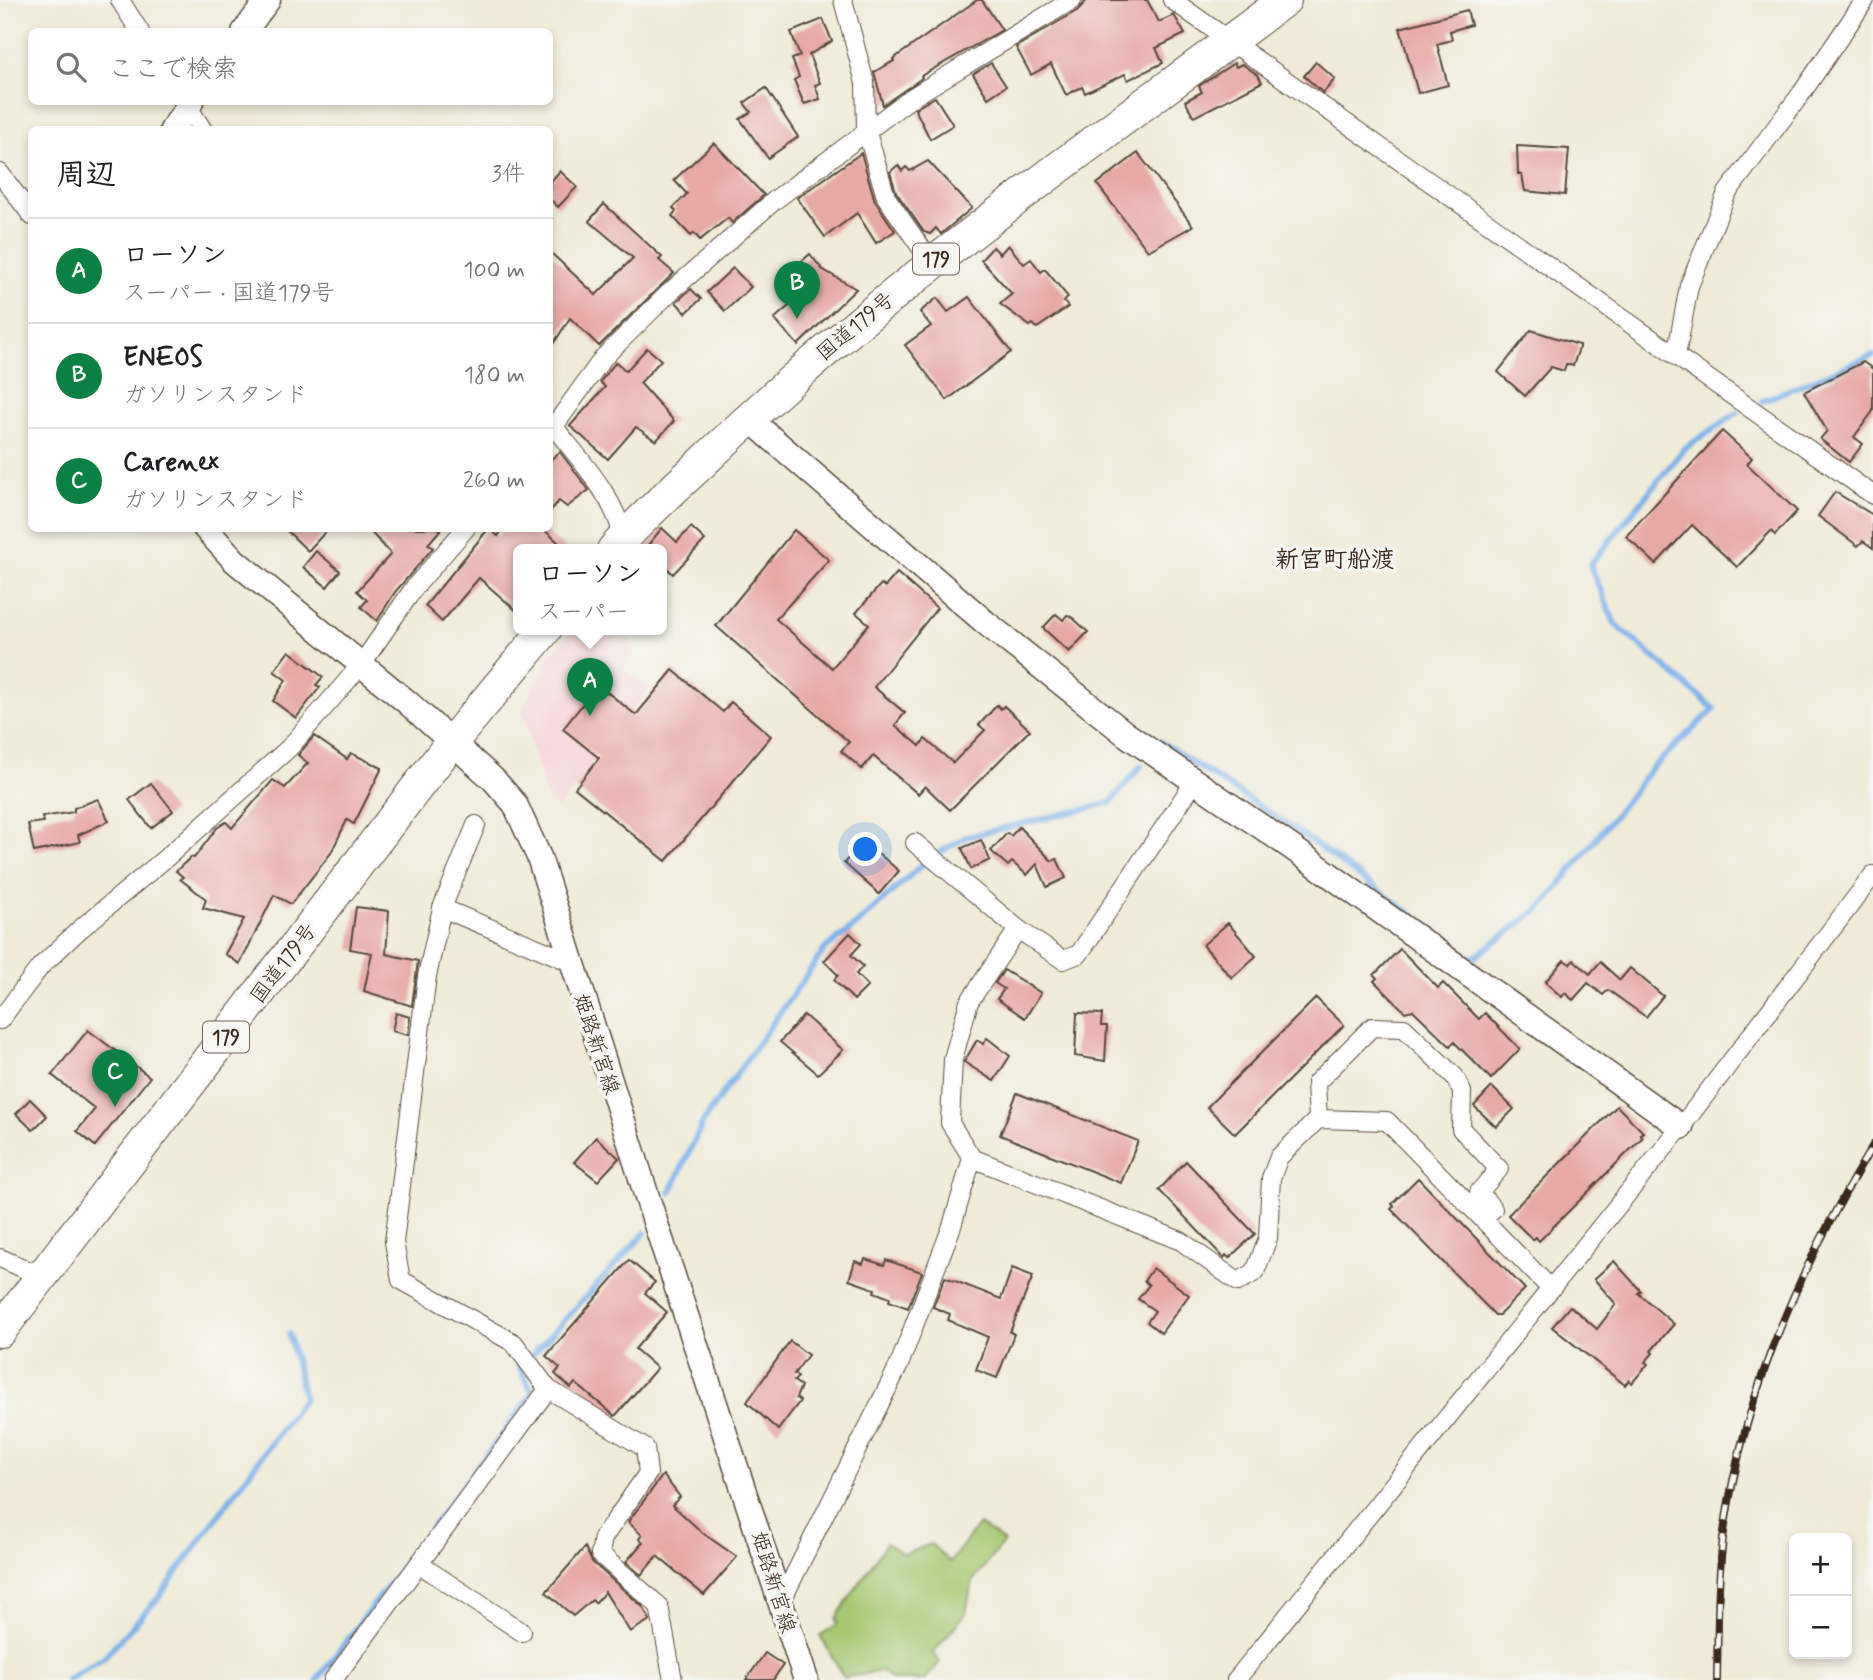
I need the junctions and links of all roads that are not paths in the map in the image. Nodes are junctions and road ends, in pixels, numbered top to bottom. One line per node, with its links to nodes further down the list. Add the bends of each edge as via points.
1 (120, 0): 8 (street)
2 (268, 0): 9 (main road)
3 (843, 0): 15 (street, via 865,83)
4 (1072, 0): 15 (street, via 965,62)
5 (1172, 0): 10 (street)
6 (1285, 0): 10 (highway, 国道179号 / 179)
7 (1865, 0): 19 (street, via 1727,193 1689,286)
8 (138, 28)
9 (247, 28)
10 (1231, 40): 18 (highway, 国道179号 / 179); 19 (street)
11 (187, 105): 13 (main road)
12 (189, 105): 14 (street)
13 (174, 126)
14 (201, 126)
15 (866, 129): 18 (street, via 886,197); 21 (street, via 775,200 669,293 603,358)
16 (0, 173): 17 (street)
17 (28, 211)
18 (932, 262): 20 (highway, 国道179号 / 179)
19 (1676, 356): 23 (street)
20 (748, 418): 26 (highway, 国道179号 / 179); 30 (main road, via 986,624)
21 (553, 429)
22 (553, 431): 26 (street, via 599,482 618,515)
23 (1873, 495)
24 (209, 532): 28 (main road, 姫路新宮線, via 235,561)
25 (463, 532): 28 (street, via 414,588)
26 (618, 544)
27 (541, 635): 29 (highway, 国道179号 / 179)
28 (361, 665): 29 (main road, 姫路新宮線); 37 (street, via 289,748 40,967)
29 (451, 743): 36 (main road, 姫路新宮線, via 516,804 539,857); 43 (highway, 国道179号 / 179)
30 (1195, 781): 35 (street, via 1079,954 1063,960); 39 (main road)
31 (476, 825): 34 (street)
32 (915, 843): 35 (street)
33 (1873, 875): 39 (street)
34 (442, 908): 36 (street); 46 (street, via 427,976 394,1242 401,1280 514,1343)
35 (1018, 929): 40 (street, via 970,1002 953,1059 950,1123)
36 (571, 962): 48 (main road, 姫路新宮線)
37 (0, 1020)
38 (1318, 1119): 40 (street, via 1279,1157 1271,1178 1268,1238 1255,1272 1238,1282 1181,1241); 41 (street, via 1387,1121); 41 (street, via 1316,1083 1371,1027 1404,1028 1455,1077 1462,1092 1461,1129 1499,1169 1479,1192 1493,1209)
39 (1681, 1128): 44 (street)
40 (972, 1157): 48 (street, via 952,1226 899,1366)
41 (1483, 1220): 44 (street)
42 (0, 1258): 43 (street)
43 (43, 1277): 45 (highway, 国道179号 / 179)
44 (1551, 1289): 53 (street)
45 (0, 1331)
46 (548, 1389): 47 (street); 52 (street, via 645,1448 648,1473 603,1538 600,1554 659,1605)
47 (419, 1564): 49 (street); 51 (street)
48 (780, 1604): 50 (main road, 姫路新宮線)
49 (522, 1632)
50 (800, 1677)
51 (333, 1680)
52 (673, 1680)
53 (1236, 1680)

